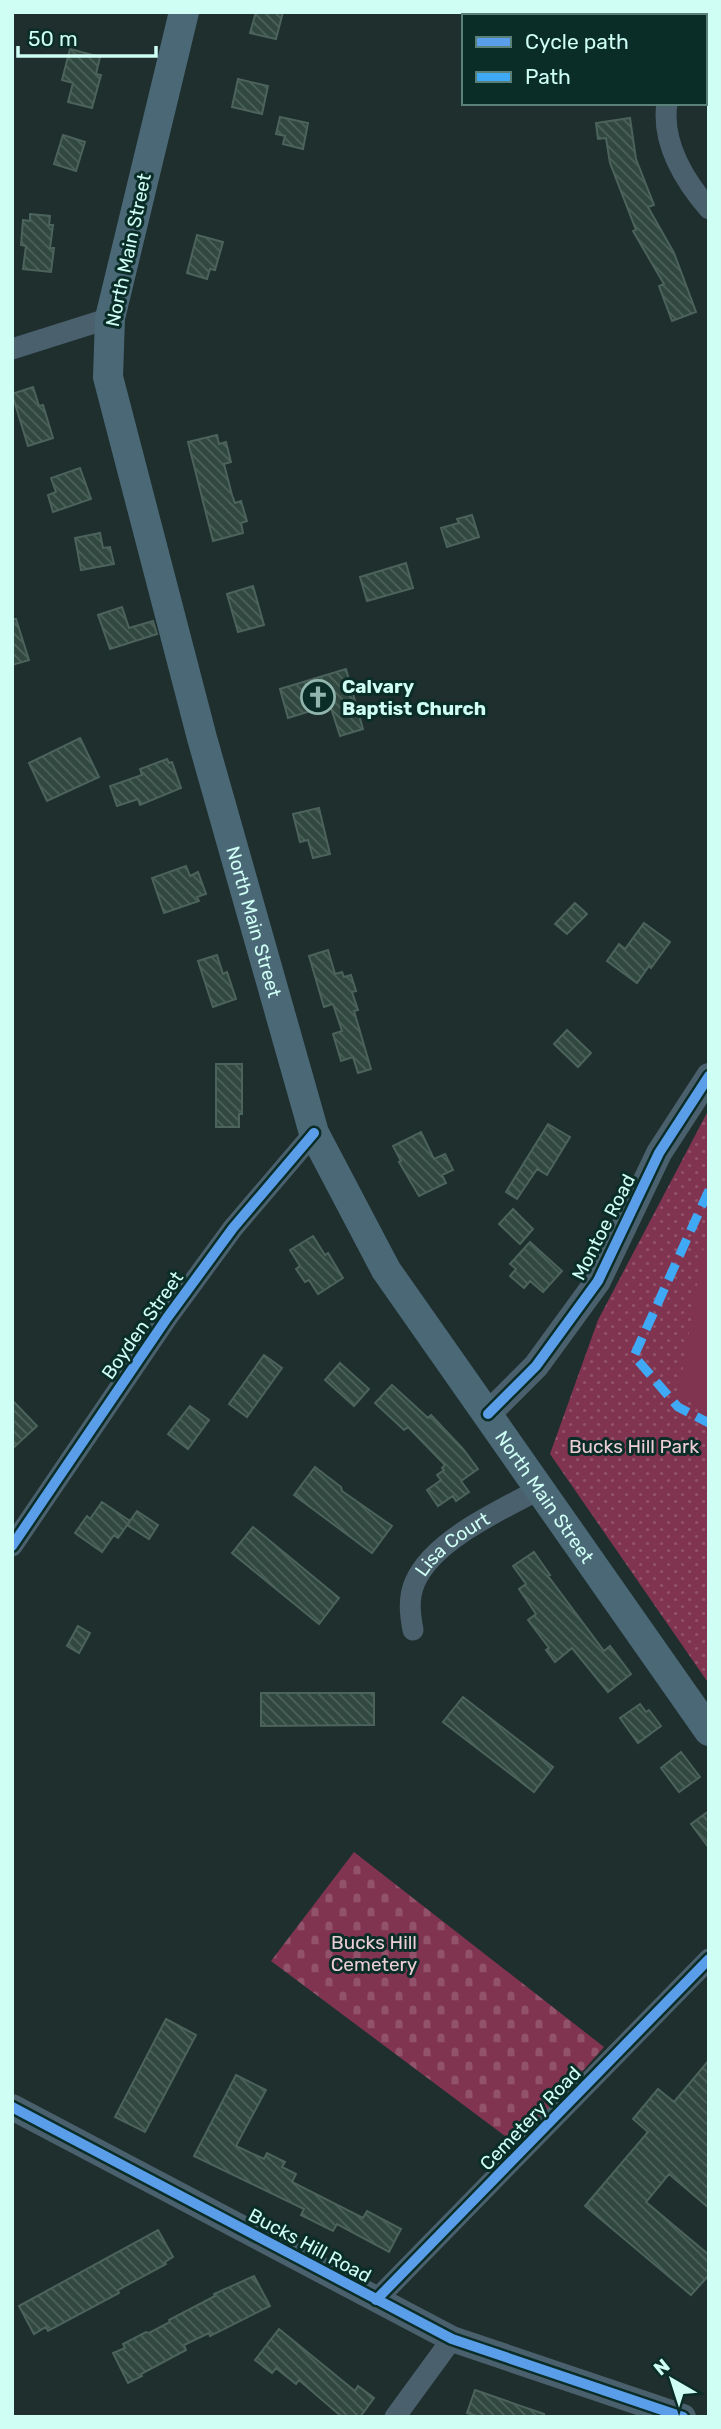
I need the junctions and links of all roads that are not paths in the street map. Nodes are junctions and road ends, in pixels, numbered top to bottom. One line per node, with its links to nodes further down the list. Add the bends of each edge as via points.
1 (184, 12): 4 (main road, North Main Street)
2 (667, 105): 3 (street, via 672,150 690,187)
3 (709, 209)
4 (110, 318): 5 (street); 7 (main road, North Main Street, via 108,377 202,738)
5 (12, 349)
6 (709, 1076): 8 (street, Montoe Road, via 659,1153 598,1281 536,1366)
7 (314, 1133): 8 (main road, North Main Street, via 386,1270); 10 (street, Boyden Street, via 233,1228 167,1318)
8 (488, 1414): 9 (main road, North Main Street)
9 (540, 1489): 11 (street, Lisa Court, via 480,1521 436,1552 415,1582 409,1609); 12 (main road, North Main Street)
10 (12, 1546)
11 (413, 1630)
12 (709, 1731)
13 (709, 1959): 15 (street, Cemetery Road)
14 (12, 2107): 15 (street, Bucks Hill Road)
15 (376, 2300): 16 (street, Bucks Hill Road)
16 (452, 2339): 17 (street); 18 (street, Bucks Hill Road)
17 (395, 2417)
18 (683, 2417)

